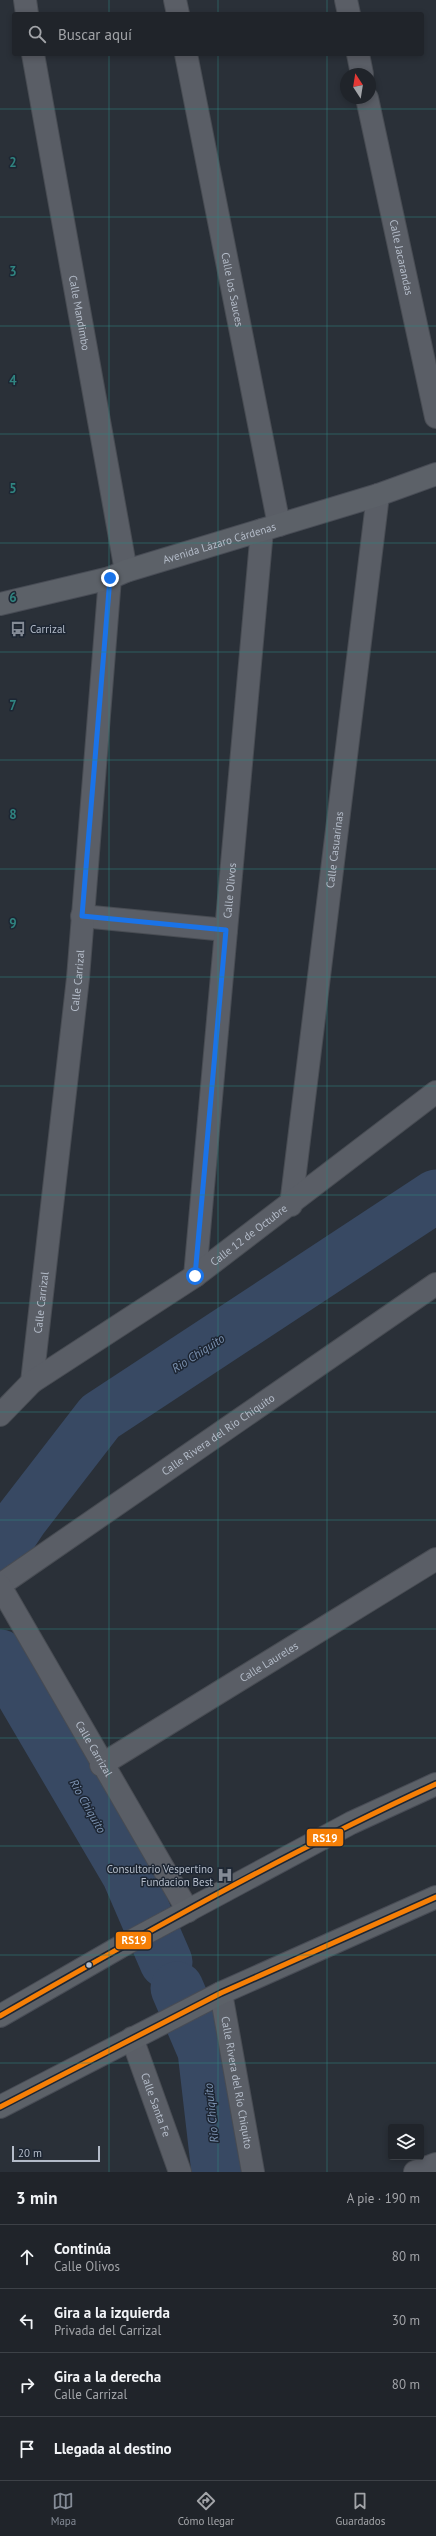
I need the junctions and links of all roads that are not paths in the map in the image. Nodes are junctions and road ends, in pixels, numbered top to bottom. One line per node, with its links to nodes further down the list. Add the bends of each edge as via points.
1 (26, 0): 4 (street)
2 (175, 0): 5 (street)
3 (346, 0): 6 (street)
4 (27, 12)
5 (178, 12)
6 (349, 12)
7 (33, 56): 16 (street, Calle Mandimbo)
8 (186, 56): 15 (street, Calle los Sauces)
9 (358, 56): 10 (street)
10 (361, 68)
11 (368, 104): 12 (street, Calle Jacarandas)
12 (436, 417)
13 (436, 474): 14 (main road, Avenida Lázaro Cárdenas)
14 (378, 495): 15 (main road, Avenida Lázaro Cárdenas); 21 (street, Calle Casuarinas)
15 (270, 527): 16 (main road, Avenida Lázaro Cárdenas); 19 (street, Calle Olivos)
16 (118, 574): 17 (main road, Avenida Lázaro Cárdenas); 18 (street, Calle Carrizal)
17 (0, 604)
18 (82, 916): 19 (street); 24 (street, Calle Carrizal, via 78,978)
19 (226, 930): 22 (street, Calle Olivos)
20 (436, 1092): 21 (street, Calle 12 de Octubre)
21 (291, 1205): 22 (street, Calle 12 de Octubre)
22 (195, 1276): 24 (street, Calle 12 de Octubre)
23 (436, 1284): 27 (street, Calle Rivera del Río Chiquito)
24 (32, 1382): 25 (street, Calle 12 de Octubre)
25 (0, 1415)
26 (436, 1559): 28 (street, Calle Laureles)
27 (0, 1586): 28 (street, Calle Carrizal)
28 (101, 1765): 31 (street, Calle Carrizal)
29 (436, 1784): 31 (main road, via 352,1823)
30 (436, 1898): 32 (main road)
31 (180, 1916): 33 (main road, via 120,1947)
32 (221, 1993): 34 (main road); 38 (street, Calle Rivera del Río Chiquito)
33 (0, 2016)
34 (132, 2038): 35 (main road); 37 (street, Calle Santa Fe)
35 (0, 2108)
36 (436, 2164): 39 (street)
37 (180, 2172)
38 (253, 2172)
39 (415, 2172)

